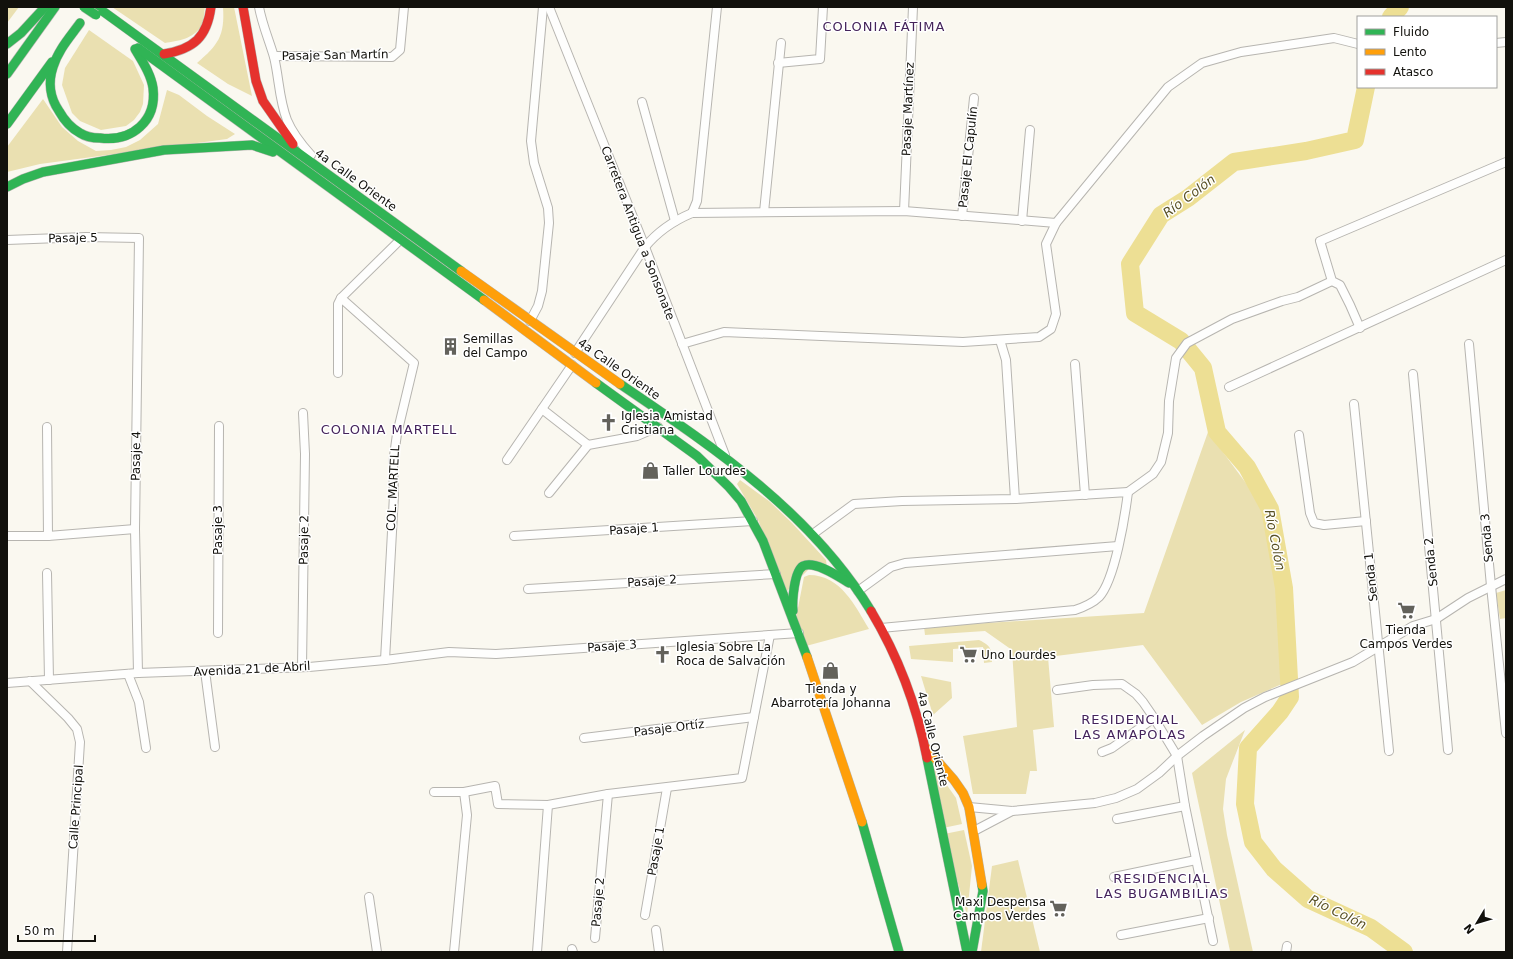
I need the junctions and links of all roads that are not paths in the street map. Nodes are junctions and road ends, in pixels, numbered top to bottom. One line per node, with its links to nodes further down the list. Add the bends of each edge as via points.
1 (44, 7): 17 (highway, via 21,33)
2 (55, 7): 22 (highway)
3 (84, 7): 13 (highway, 4a Calle Oriente, bridge)
4 (211, 7): 19 (highway, via 208,28 202,36 186,49)
5 (243, 7): 27 (highway, via 256,81 263,101)
6 (260, 7): 20 (street)
7 (404, 7): 20 (street, Pasaje San Martín, via 400,50 392,57)
8 (543, 7): 46 (street, via 532,141 534,163 548,208 549,223 542,291)
9 (549, 7): 42 (street, Carretera Antigua a Sonsonate)
10 (716, 7): 34 (street, via 697,201)
11 (823, 7): 21 (street, via 820,59)
12 (912, 7): 33 (street, Pasaje Martínez)
13 (96, 10): 14 (highway); 15 (highway, 4a Calle Oriente); 19 (highway, 4a Calle Oriente)
14 (80, 23): 15 (highway, via 55,61 50,83 52,98 58,112 64,121 84,135 103,139 128,137 140,128 148,117 153,88 145,65); 25 (highway)
15 (131, 43): 28 (highway, 4a Calle Oriente)
16 (781, 43): 21 (street)
17 (7, 44)
18 (1357, 44): 38 (street, via 1334,38 1241,52 1202,63 1168,87)
19 (164, 54): 27 (highway, 4a Calle Oriente)
20 (274, 56): 30 (street, via 282,103 288,120 304,147)
21 (778, 63): 32 (street)
22 (7, 74)
23 (974, 98): 35 (street, Pasaje El Capulín)
24 (642, 102): 36 (street)
25 (7, 124)
26 (1030, 130): 37 (street)
27 (299, 153): 30 (highway, 4a Calle Oriente)
28 (294, 162): 31 (highway, via 252,145 164,150 43,172); 41 (highway, 4a Calle Oriente)
29 (1506, 162): 44 (street, via 1320,241)
30 (322, 169): 46 (highway, 4a Calle Oriente)
31 (7, 187)
32 (764, 212): 33 (street); 34 (street)
33 (904, 212): 35 (street)
34 (692, 213): 36 (street)
35 (962, 216): 37 (street)
36 (675, 221): 42 (street, via 654,235)
37 (1022, 221): 38 (street)
38 (1056, 223): 48 (street, via 1046,244 1056,314 1051,329 1039,337)
39 (139, 238): 40 (street, Pasaje 5); 73 (street, Pasaje 4)
40 (7, 240)
41 (400, 240): 45 (street); 53 (highway, 4a Calle Oriente)
42 (645, 247): 49 (street, Carretera Antigua a Sonsonate); 51 (street)
43 (1506, 260): 47 (street)
44 (1332, 281): 47 (street, via 1340,285); 67 (street, via 1298,297 1232,319 1187,343 1176,358 1168,401 1168,433 1161,462 1153,474)
45 (341, 298): 54 (street, via 338,304); 93 (street, COL. MARTELL, via 414,363 397,434 393,463 394,495)
46 (530, 321): 51 (highway, 4a Calle Oriente)
47 (1360, 328): 56 (street)
48 (1000, 340): 49 (street, via 963,342 724,332); 70 (street, via 1006,360)
49 (682, 344): 65 (street, Carretera Antigua a Sonsonate)
50 (1469, 344): 82 (street, Senda 3)
51 (575, 353): 65 (highway, 4a Calle Oriente)
52 (1075, 364): 69 (street)
53 (572, 365): 58 (street); 62 (highway, 4a Calle Oriente)
54 (338, 373)
55 (1413, 374): 86 (street, Senda 2)
56 (1229, 387)
57 (1354, 404): 72 (street, Senda 1)
58 (542, 409): 64 (street); 66 (street)
59 (303, 413): 94 (street, Pasaje 2, via 305,454)
60 (219, 426): 88 (street, Pasaje 3)
61 (47, 427): 76 (street)
62 (658, 427): 64 (street, via 636,436); 71 (highway, 4a Calle Oriente, via 716,473 741,501)
63 (1299, 435): 72 (street, via 1310,513 1314,523 1324,525)
64 (588, 445): 68 (street)
65 (727, 459): 74 (highway, 4a Calle Oriente)
66 (507, 460)
67 (1128, 492): 69 (street); 78 (street)
68 (549, 494)
69 (1085, 495): 70 (street)
70 (1016, 499): 74 (street, via 854,504)
71 (754, 521): 77 (street, Pasaje 1); 80 (highway, 4a Calle Oriente)
72 (1366, 521): 91 (street, Senda 1)
73 (135, 529): 76 (street); 96 (street, Pasaje 4)
74 (813, 534): 83 (highway, 4a Calle Oriente)
75 (7, 536): 76 (street)
76 (48, 536)
77 (514, 536)
78 (1118, 546): 83 (street, via 905,563); 87 (street, via 1108,584 1100,596 1088,606 1075,610)
79 (47, 573): 98 (street)
80 (776, 574): 84 (street, Pasaje 2); 85 (highway, 4a Calle Oriente)
81 (1506, 579): 82 (street)
82 (1491, 586): 86 (street); 104 (street, Senda 3)
83 (856, 588): 85 (highway, via 818,566 805,565 799,571 794,588); 87 (highway, 4a Calle Oriente)
84 (528, 589)
85 (793, 618): 89 (highway, 4a Calle Oriente)
86 (1436, 619): 91 (street, via 1413,626); 109 (street, Senda 2)
87 (881, 628): 106 (highway, 4a Calle Oriente, via 900,666)
88 (218, 633)
89 (799, 633): 90 (street, Pasaje 3); 137 (highway, 4a Calle Oriente, via 856,800)
90 (770, 635): 92 (street, Pasaje 3); 102 (street)
91 (1378, 647): 110 (street, Senda 1); 112 (street, via 1353,662 1264,697 1244,708)
92 (496, 654): 93 (street, Avenida 21 de Abril, via 449,652)
93 (385, 660): 94 (street, Avenida 21 de Abril)
94 (302, 667): 95 (street, Avenida 21 de Abril)
95 (205, 672): 96 (street, Avenida 21 de Abril); 107 (street)
96 (138, 673): 97 (street, Avenida 21 de Abril)
97 (128, 674): 98 (street, Avenida 21 de Abril); 108 (street, via 139,702)
98 (49, 680): 99 (street, Avenida 21 de Abril)
99 (30, 681): 100 (street, Avenida 21 de Abril); 132 (street, Calle Principal, via 68,718 77,729 80,742)
100 (7, 683)
101 (1057, 690): 103 (street, via 1122,684 1136,694)
102 (754, 717): 105 (street, Pasaje Ortíz); 113 (street, via 742,778)
103 (1154, 718): 111 (street, via 1112,748); 112 (street)
104 (1506, 733)
105 (584, 738)
106 (925, 746): 119 (highway, via 954,780); 138 (highway, 4a Calle Oriente)
107 (215, 747)
108 (146, 748)
109 (1448, 750)
110 (1389, 751)
111 (1102, 752)
112 (1177, 756): 118 (street); 120 (street, via 1136,789 1116,798 1095,803)
113 (667, 788): 116 (street); 126 (street, Pasaje 1)
114 (434, 792): 115 (street)
115 (464, 792): 117 (street, via 495,786 498,804); 134 (street, via 467,815)
116 (608, 794): 117 (street); 130 (street, Pasaje 2)
117 (548, 805): 135 (street)
118 (1185, 806): 121 (street); 123 (street)
119 (970, 807): 120 (street); 122 (highway)
120 (1012, 811): 122 (street)
121 (1118, 819)
122 (974, 830): 139 (highway, via 983,891)
123 (1196, 860): 124 (street); 127 (street)
124 (1114, 877)
125 (369, 897): 133 (street)
126 (645, 915)
127 (1209, 918): 129 (street); 131 (street)
128 (656, 930): 136 (street)
129 (1121, 935)
130 (595, 938)
131 (1213, 941)
132 (67, 952)
133 (377, 952)
134 (454, 952)
135 (537, 952)
136 (659, 952)
137 (899, 952)
138 (967, 952)
139 (972, 952)

